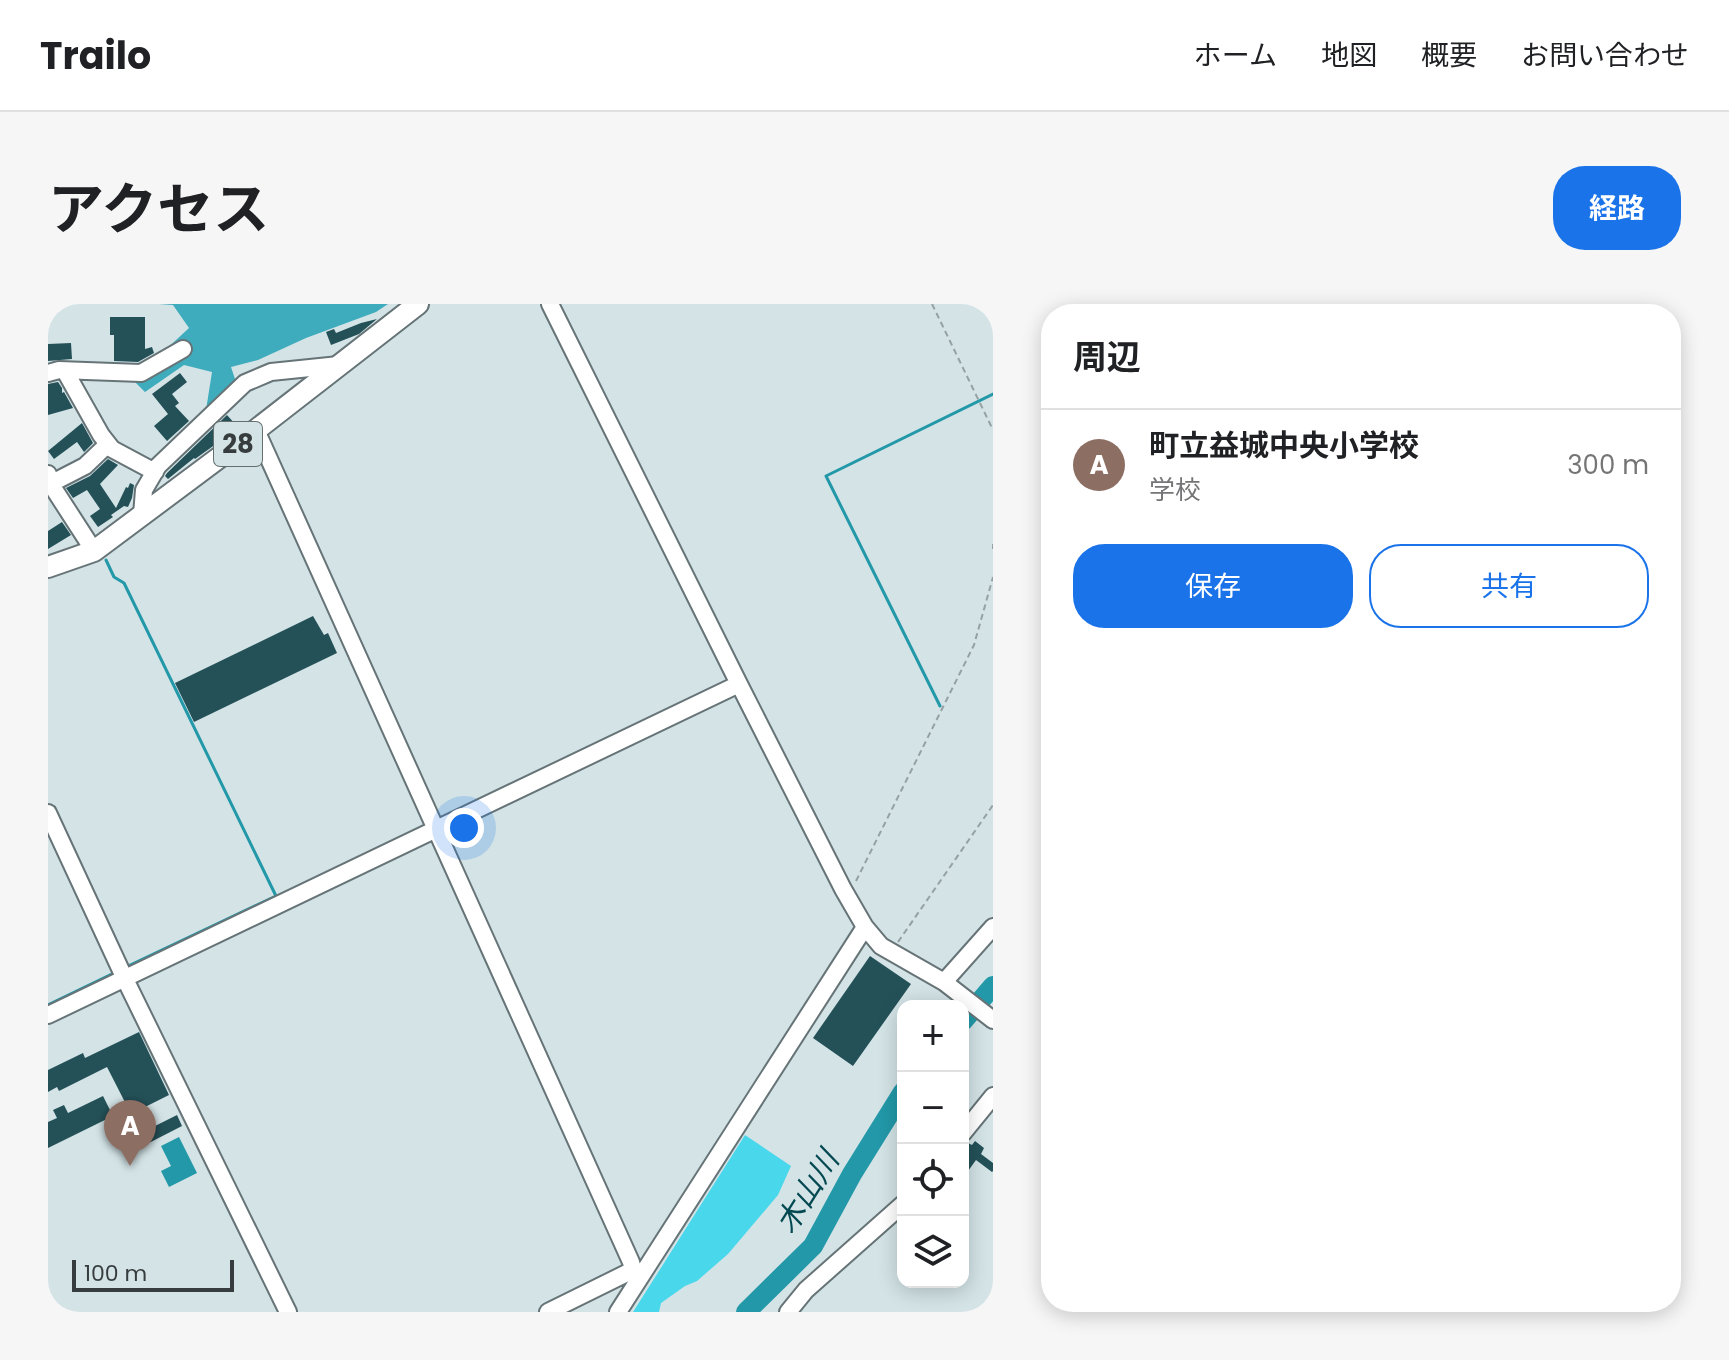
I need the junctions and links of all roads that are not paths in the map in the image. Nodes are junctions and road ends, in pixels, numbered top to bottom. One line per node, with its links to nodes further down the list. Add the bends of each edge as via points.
1 (418, 304): 4 (main road, 28)
2 (550, 304): 13 (street)
3 (183, 349): 5 (street, via 141,373)
4 (340, 365): 6 (main road, 28); 8 (street, via 271,372 245,383)
5 (56, 372): 7 (street)
6 (256, 430): 10 (main road, 28); 15 (street)
7 (108, 444): 8 (street); 9 (street, via 85,466)
8 (155, 472): 10 (street, via 144,490)
9 (50, 479): 11 (street)
10 (142, 515): 11 (main road, 28)
11 (94, 551): 12 (main road, 28)
12 (48, 567)
13 (739, 684): 15 (street); 16 (street)
14 (48, 813): 18 (street)
15 (436, 828): 18 (street); 25 (street)
16 (865, 927): 19 (street, via 881,946); 25 (street)
17 (993, 927): 19 (street)
18 (124, 977): 20 (street); 26 (street)
19 (946, 983): 21 (street)
20 (48, 1015)
21 (993, 1020)
22 (993, 1096): 23 (street)
23 (969, 1126)
24 (897, 1209): 29 (street)
25 (637, 1273): 27 (street); 28 (street)
26 (288, 1312)
27 (548, 1312)
28 (618, 1312)
29 (788, 1312)

